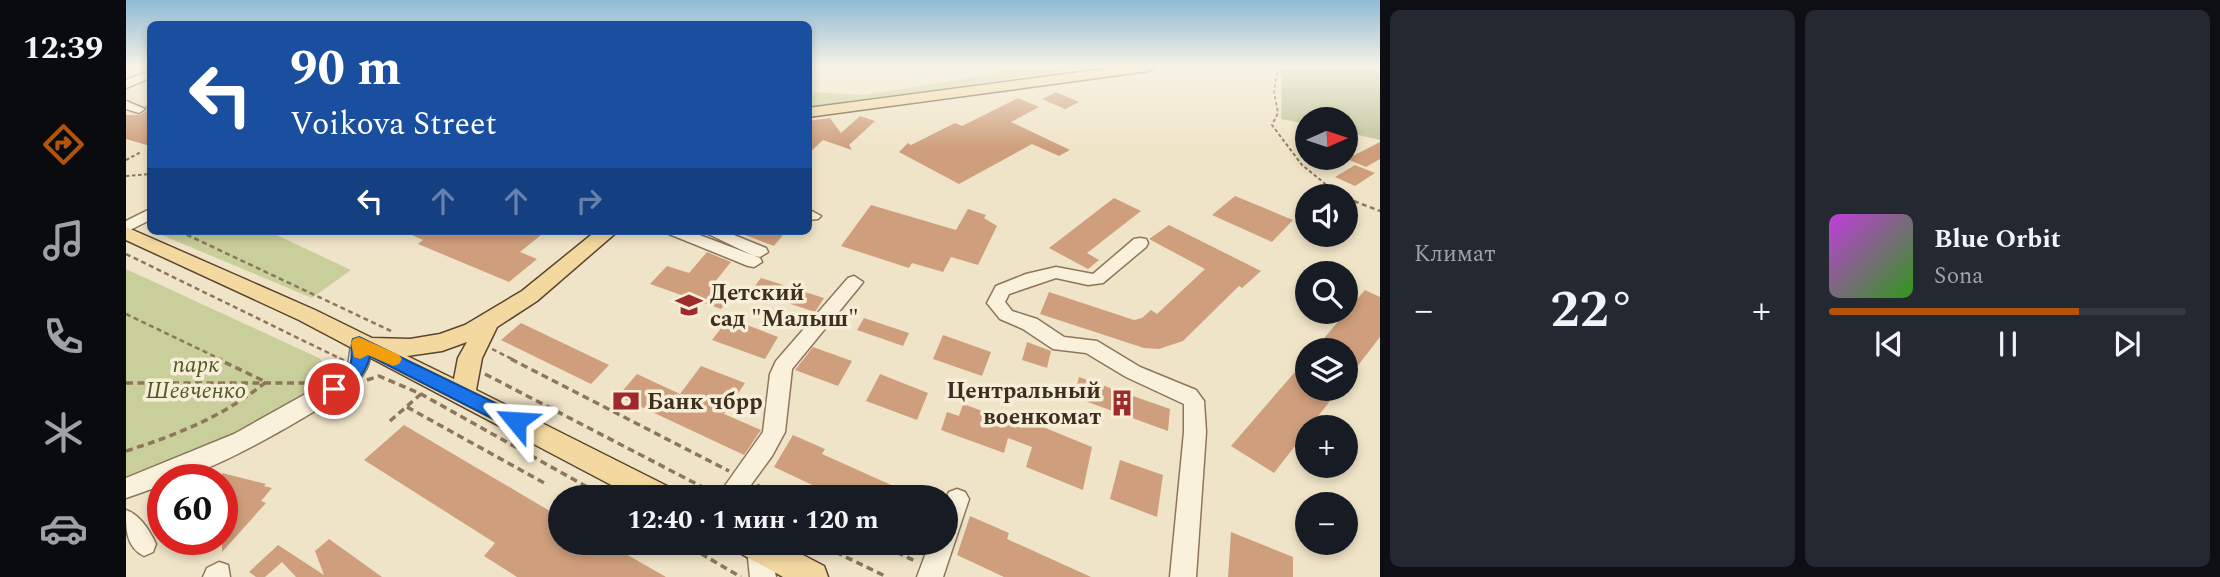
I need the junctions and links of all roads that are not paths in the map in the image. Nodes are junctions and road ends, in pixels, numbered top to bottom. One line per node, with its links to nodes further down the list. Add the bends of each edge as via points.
1 (949, 94): 2 (main road)
2 (812, 112)
3 (147, 216): 4 (street)
4 (126, 226)
5 (126, 233): 12 (main road, via 307,315)
6 (603, 235): 11 (main road, via 525,301)
7 (688, 235): 8 (street, via 757,257)
8 (717, 235)
9 (1140, 243): 23 (street, via 1097,279 1052,272 1002,290 996,303 1006,315 1060,344 1090,346 1133,372 1189,396 1196,408)
10 (854, 282): 15 (street, via 783,366 774,432)
11 (487, 326): 12 (main road, via 423,347); 13 (main road, via 470,358)
12 (354, 354): 13 (main road); 16 (street, via 361,358 355,373 270,427)
13 (463, 393): 14 (main road)
14 (637, 485)
15 (738, 485)
16 (126, 488)
17 (126, 521): 18 (street)
18 (144, 544)
19 (938, 555): 21 (street)
20 (756, 556): 22 (main road)
21 (932, 573)
22 (813, 577)
23 (1183, 577)

